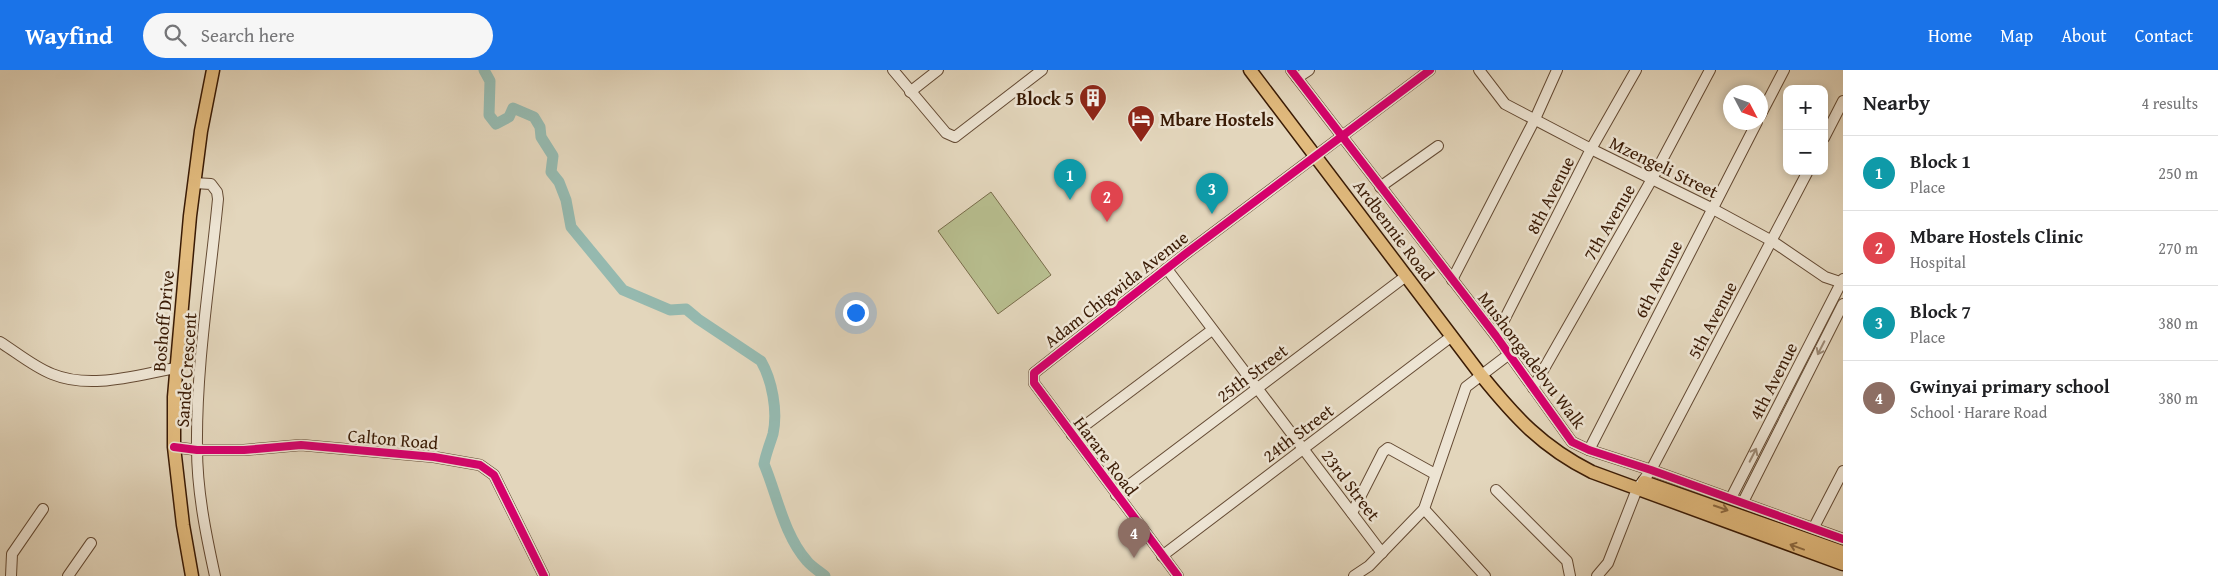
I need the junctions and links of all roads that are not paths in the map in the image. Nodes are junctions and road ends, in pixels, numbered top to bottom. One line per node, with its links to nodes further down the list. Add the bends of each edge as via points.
1 (213, 70): 26 (main road, Boshoff Drive)
2 (893, 70): 14 (street)
3 (938, 70): 14 (street)
4 (1042, 70): 14 (street, via 955,137 948,136)
5 (1250, 70): 23 (main road, Ardbennie Road)
6 (1309, 70): 13 (street)
7 (1430, 70): 20 (street, Adam Chigwida Avenue)
8 (1479, 70): 17 (street, Mzengeli Street, via 1502,102)
9 (1557, 70): 17 (street)
10 (1636, 70): 22 (street, 8th Avenue)
11 (1710, 70): 25 (street, 7th Avenue)
12 (1784, 70): 15 (street)
13 (1294, 74): 20 (street, Mushongadebvu Walk)
14 (910, 92)
15 (1768, 101)
16 (1843, 101): 19 (street)
17 (1535, 119): 22 (street, Mzengeli Street); 32 (street)
18 (1753, 130): 28 (street, 6th Avenue)
19 (1828, 130)
20 (1341, 137): 23 (street, Adam Chigwida Avenue); 27 (street, Mushongadebvu Walk)
21 (1438, 146): 27 (street)
22 (1591, 149): 25 (street, Mzengeli Street); 37 (street, 8th Avenue)
23 (1317, 156): 30 (street, Adam Chigwida Avenue); 31 (main road, Ardbennie Road)
24 (1806, 175): 29 (street, 5th Avenue)
25 (1652, 179): 28 (street, Mzengeli Street); 43 (street, 7th Avenue)
26 (194, 183): 40 (main road, Boshoff Drive); 48 (street, Sande Crescent, via 211,184 218,199 198,397)
27 (1380, 187): 32 (street, Mushongadebvu Walk)
28 (1713, 209): 29 (street, Mzengeli Street); 49 (street, 6th Avenue)
29 (1772, 241): 33 (street, Mzengeli Street, via 1825,277); 50 (street, 5th Avenue)
30 (1167, 269): 35 (street, 23rd Street); 42 (street, Adam Chigwida Avenue, via 1036,370)
31 (1406, 276): 36 (main road, Ardbennie Road); 44 (street, 25th Street)
32 (1452, 280): 37 (street, Mushongadebvu Walk)
33 (1842, 282): 53 (street, 4th Avenue, one-way to 33)
34 (1843, 304): 53 (street, 4th Avenue, one-way to 53)
35 (1212, 330): 44 (street, 23rd Street); 45 (street)
36 (1452, 336): 41 (main road, Ardbennie Road); 47 (street, 24th Street)
37 (1496, 336): 39 (street, Mushongadebvu Walk)
38 (0, 342): 40 (street, via 51,374 79,382)
39 (1508, 355): 41 (street); 43 (street, Mushongadebvu Walk)
40 (176, 368): 46 (main road, Boshoff Drive)
41 (1481, 375): 52 (street, via 1466,387); 54 (main road, Ardbennie Road, via 1527,428 1556,452 1592,472)
42 (1033, 376): 45 (street, Harare Road, via 1034,383)
43 (1533, 388): 49 (street, Mushongadebvu Walk, via 1572,442)
44 (1258, 389): 47 (street, 23rd Street); 56 (street, 25th Street)
45 (1072, 435): 56 (street, Harare Road)
46 (174, 447): 48 (street, Calton Road); 71 (main road, Boshoff Drive)
47 (1304, 449): 61 (street, 23rd Street); 67 (street, 24th Street)
48 (197, 450): 72 (street, Sande Crescent); 73 (street, Calton Road, via 301,445 434,457 480,465 494,475)
49 (1589, 450): 50 (street, Mushongadebvu Walk)
50 (1651, 470): 54 (street, 5th Avenue); 57 (street, Mushongadebvu Walk)
51 (1843, 471): 62 (street)
52 (1435, 474): 60 (street); 61 (street, via 1388,448)
53 (1748, 477): 57 (street, 4th Avenue); 58 (street, 4th Avenue)
54 (1640, 485): 65 (main road, Ardbennie Road, one-way to 65); 68 (main road, Ardbennie Road, one-way to 54); 78 (street, 5th Avenue, via 1608,562)
55 (1496, 490): 77 (street, via 1567,561)
56 (1116, 495): 67 (street, Harare Road)
57 (1731, 498): 58 (street, Mushongadebvu Walk)
58 (1743, 502): 62 (street, Mushongadebvu Walk)
59 (42, 509): 69 (street, via 12,554)
60 (1424, 509): 66 (street); 76 (street)
61 (1352, 512): 66 (street, 23rd Street)
62 (1814, 527): 63 (street, Mushongadebvu Walk)
63 (1843, 539)
64 (91, 543): 70 (street)
65 (1843, 552)
66 (1382, 553): 75 (street)
67 (1162, 556): 74 (street, Harare Road)
68 (1843, 564)
69 (10, 576)
70 (68, 576)
71 (192, 576)
72 (215, 576)
73 (544, 576)
74 (1178, 576)
75 (1354, 576)
76 (1485, 576)
77 (1570, 576)
78 (1597, 576)

